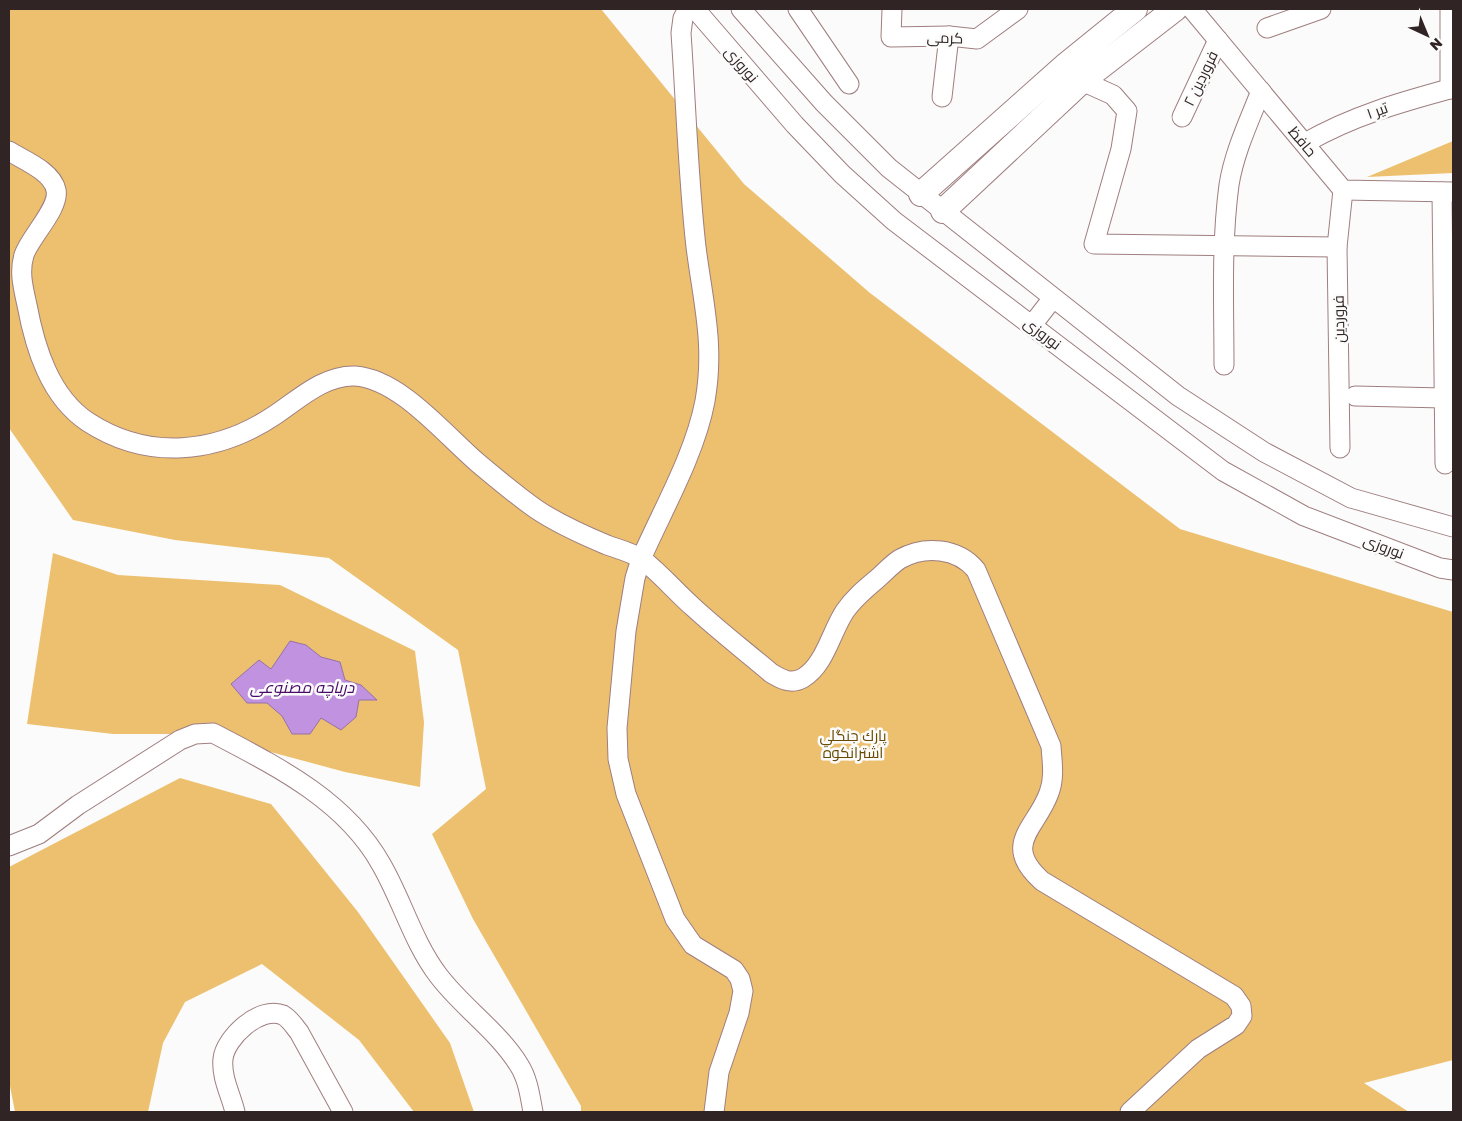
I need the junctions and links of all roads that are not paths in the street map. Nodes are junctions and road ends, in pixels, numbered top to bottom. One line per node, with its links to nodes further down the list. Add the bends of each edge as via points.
1 (688, 9): 37 (street, via 681,32 696,247 710,336 709,370 705,402 693,443)
2 (695, 9): 30 (street, نوروزی, via 842,174 894,221)
3 (741, 9): 25 (street, via 830,110 889,168)
4 (798, 9): 16 (street)
5 (892, 9): 13 (street, کرمی, via 891,37)
6 (1018, 9): 13 (street, کرمی, via 977,39)
7 (1135, 9): 15 (main road)
8 (1175, 9): 15 (main road)
9 (1192, 9): 14 (street, حافظ)
10 (1321, 9): 12 (street)
11 (1450, 9): 17 (street)
12 (1267, 28)
13 (950, 36): 19 (street)
14 (1218, 40): 18 (street, حافظ); 20 (street, فروردین ۲)
15 (1074, 73): 25 (main road); 26 (main road); 28 (street, via 1113,95 1127,111 1121,148 1094,244)
16 (849, 84)
17 (1452, 88): 21 (street, تیر ۱, via 1384,107)
18 (1260, 91): 21 (street, حافظ); 28 (street, via 1243,135 1230,184)
19 (942, 97)
20 (1182, 117)
21 (1305, 143): 23 (street, حافظ)
22 (9, 151): 37 (street, via 46,174 57,192 55,202 25,252 20,272 32,330 46,371 63,398 84,420 106,433 132,442 160,448 193,448 220,443 244,433 300,396 338,378 355,376 375,380 415,406 478,463 537,510 594,540)
23 (1343, 190): 24 (street); 27 (street, فروردین)
24 (1448, 192): 33 (street)
25 (921, 194): 26 (street)
26 (942, 211): 29 (street)
27 (1337, 246): 28 (street); 34 (street, فروردین)
28 (1224, 247): 31 (street)
29 (1053, 298): 30 (street); 36 (street, via 1178,396 1264,452 1351,498)
30 (1032, 325): 38 (street, نوروزی, via 1223,471 1304,516 1440,568)
31 (1224, 366)
32 (1355, 396): 33 (street)
33 (1444, 398): 35 (street)
34 (1340, 448)
35 (1444, 464)
36 (1453, 528)
37 (641, 558): 43 (street, via 626,631 616,728 618,760 626,794 675,919 693,945 734,970 740,980 743,992 719,1072); 44 (street, via 692,607 771,673 791,682 801,679 816,666 856,596 900,559 923,551 942,551 969,561 976,570 1051,746 1053,776 1050,792 1026,831 1022,844 1024,859 1031,871 1234,996 1241,1006 1242,1016 1236,1025 1198,1049)
38 (1453, 570)
39 (9, 846): 42 (street, via 39,834 180,740 195,734 213,733 326,798 362,834 400,899 417,940 438,975 519,1065 530,1090)
40 (235, 1112): 41 (street, via 224,1074 223,1058 227,1046 243,1028 262,1016 281,1014 299,1032)
41 (343, 1112)
42 (533, 1112)
43 (714, 1112)
44 (1130, 1112)

